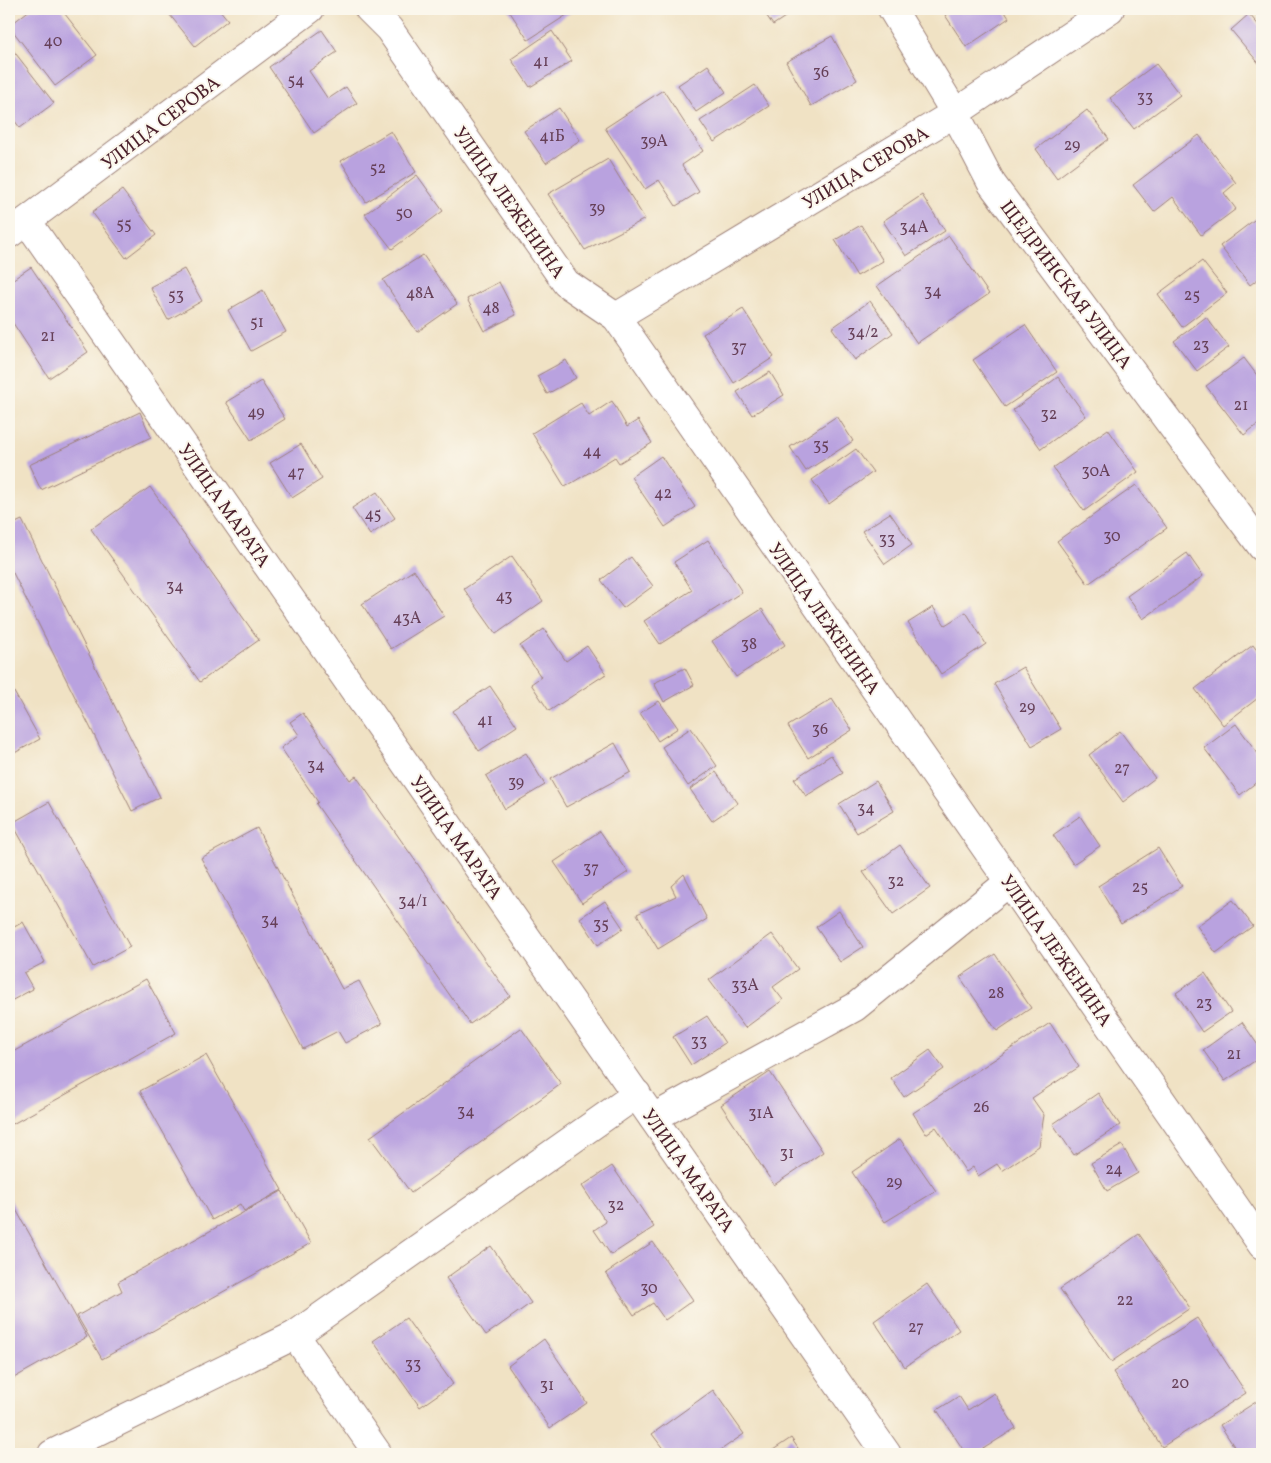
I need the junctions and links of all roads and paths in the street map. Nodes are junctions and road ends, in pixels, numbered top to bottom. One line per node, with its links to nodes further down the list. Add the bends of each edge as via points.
1 (310, 9): 6 (street, УЛИЦА СЕРОВА)
2 (368, 9): 7 (street, УЛИЦА ЛЕЖЕНИНА, via 388,29 566,283)
3 (892, 9): 5 (street, ЩЕДРИНСКАЯ УЛИЦА)
4 (1110, 9): 5 (street, УЛИЦА СЕРОВА)
5 (955, 113): 7 (street, УЛИЦА СЕРОВА); 8 (street, ЩЕДРИНСКАЯ УЛИЦА, via 992,184)
6 (18, 227): 10 (street, УЛИЦА МАРАТА)
7 (616, 317): 9 (street, УЛИЦА ЛЕЖЕНИНА)
8 (1262, 547)
9 (1009, 882): 11 (street, via 855,1006); 12 (street, УЛИЦА ЛЕЖЕНИНА)
10 (637, 1094): 11 (street, УЛИЦА МАРАТА); 13 (street)
11 (653, 1118): 16 (street, УЛИЦА МАРАТА)
12 (1262, 1245)
13 (295, 1335): 14 (street); 15 (street)
14 (52, 1454)
15 (378, 1454)
16 (887, 1454)

